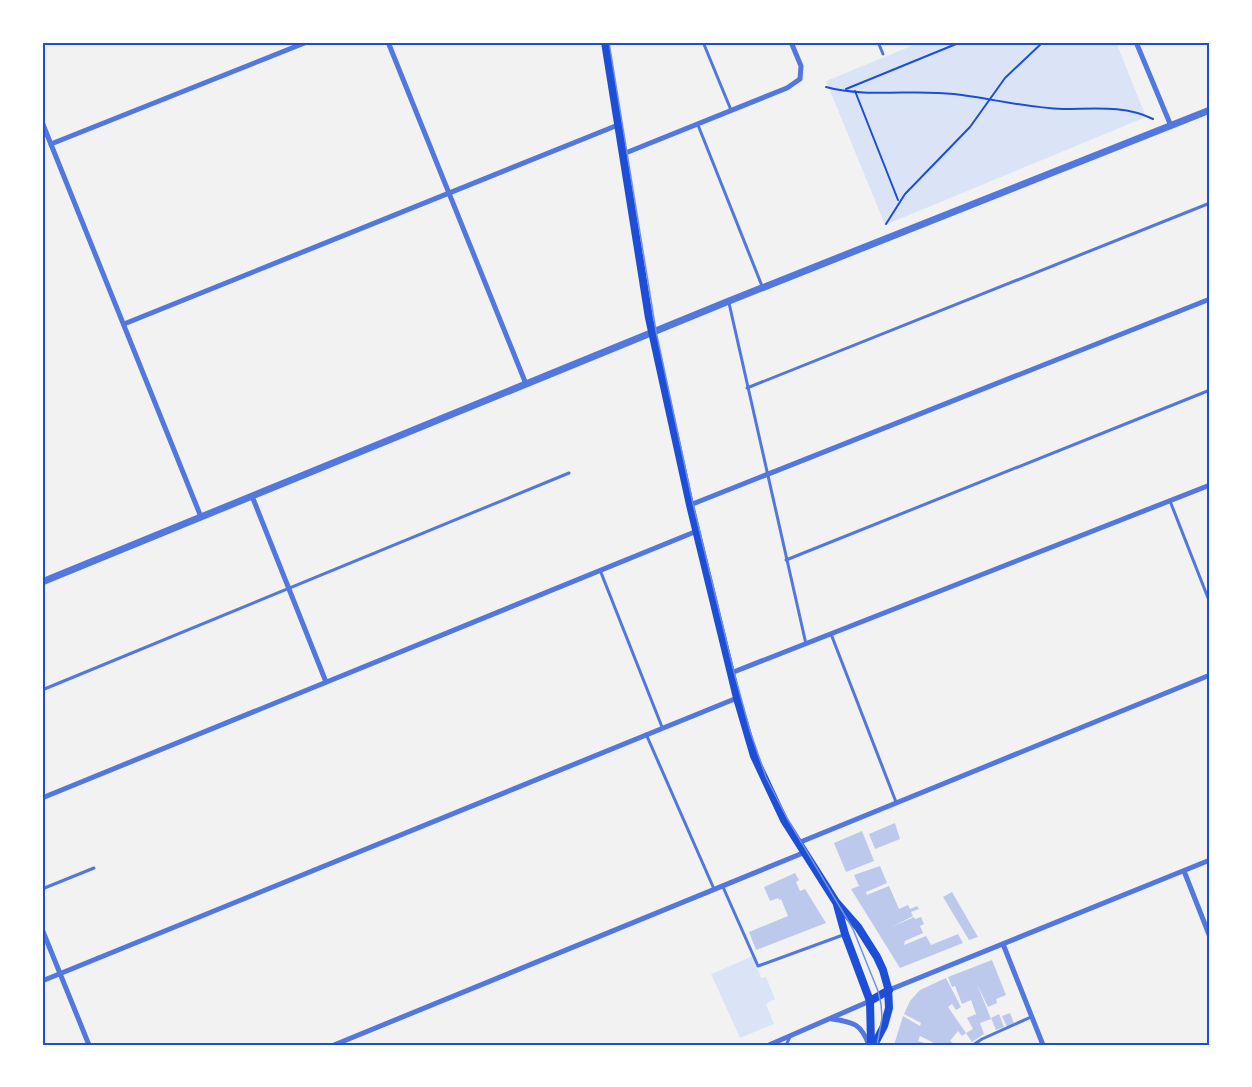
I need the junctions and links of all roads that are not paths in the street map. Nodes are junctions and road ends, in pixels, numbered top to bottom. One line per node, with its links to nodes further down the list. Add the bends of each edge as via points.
1 (307, 42): 16 (street)
2 (388, 42): 18 (street)
3 (605, 42): 14 (main road)
4 (703, 42): 10 (lane)
5 (791, 42): 10 (street, via 801,66 800,79)
6 (878, 42): 9 (lane)
7 (1144, 42): 8 (lane)
8 (1136, 44): 15 (street)
9 (883, 54)
10 (731, 110): 13 (street)
11 (1210, 110): 15 (street)
12 (42, 122): 16 (street)
13 (698, 123): 17 (street); 20 (lane)
14 (618, 125): 17 (main road); 18 (street)
15 (1171, 126): 20 (street)
16 (51, 144): 23 (street)
17 (622, 154): 24 (main road)
18 (449, 193): 23 (street); 25 (street)
19 (1210, 203): 26 (lane)
20 (762, 288): 22 (street)
21 (1210, 299): 29 (street)
22 (729, 301): 24 (street); 26 (lane)
23 (124, 324): 34 (street)
24 (652, 332): 25 (street); 33 (main road)
25 (526, 384): 31 (street)
26 (747, 388): 29 (lane)
27 (1210, 390): 36 (lane)
28 (569, 473): 39 (lane)
29 (768, 475): 33 (street); 36 (lane)
30 (1210, 485): 32 (street)
31 (252, 496): 34 (street); 39 (street)
32 (1170, 501): 40 (lane); 41 (street)
33 (690, 505): 35 (main road)
34 (201, 517): 38 (street)
35 (697, 531): 37 (street); 43 (main road)
36 (786, 560): 42 (lane)
37 (600, 570): 45 (street); 48 (lane)
38 (42, 582)
39 (289, 588): 45 (street); 46 (lane)
40 (1210, 603)
41 (831, 634): 42 (street); 51 (lane)
42 (806, 644): 43 (street)
43 (731, 673): 47 (main road)
44 (1210, 675): 51 (street)
45 (326, 682): 50 (street)
46 (42, 690)
47 (737, 698): 48 (street); 52 (main road, via 760,771)
48 (662, 727): 49 (street)
49 (646, 734): 59 (lane); 65 (street)
50 (42, 798)
51 (896, 802): 52 (street)
52 (798, 843): 53 (main road)
53 (803, 853): 57 (street); 60 (main road)
54 (1210, 860): 56 (street)
55 (94, 868): 58 (lane)
56 (1184, 871): 63 (street); 64 (street)
57 (723, 885): 59 (street); 62 (lane, via 758,966)
58 (42, 889)
59 (714, 889): 73 (street)
60 (836, 902): 62 (main road); 67 (main road, via 877,957)
61 (42, 929): 65 (street)
62 (844, 934): 68 (main road)
63 (1210, 936)
64 (1003, 944): 67 (street); 69 (street)
65 (60, 974): 66 (street); 72 (street)
66 (42, 981)
67 (889, 990): 68 (main road); 76 (main road, via 886,1019)
68 (870, 1000): 70 (street); 76 (main road)
69 (1032, 1017): 77 (lane); 78 (street)
70 (831, 1018): 71 (street); 76 (street, via 857,1025)
71 (790, 1036): 74 (street); 75 (lane)
72 (89, 1045)
73 (334, 1045)
74 (769, 1045)
75 (786, 1045)
76 (872, 1045)
77 (973, 1045)
78 (1043, 1045)

